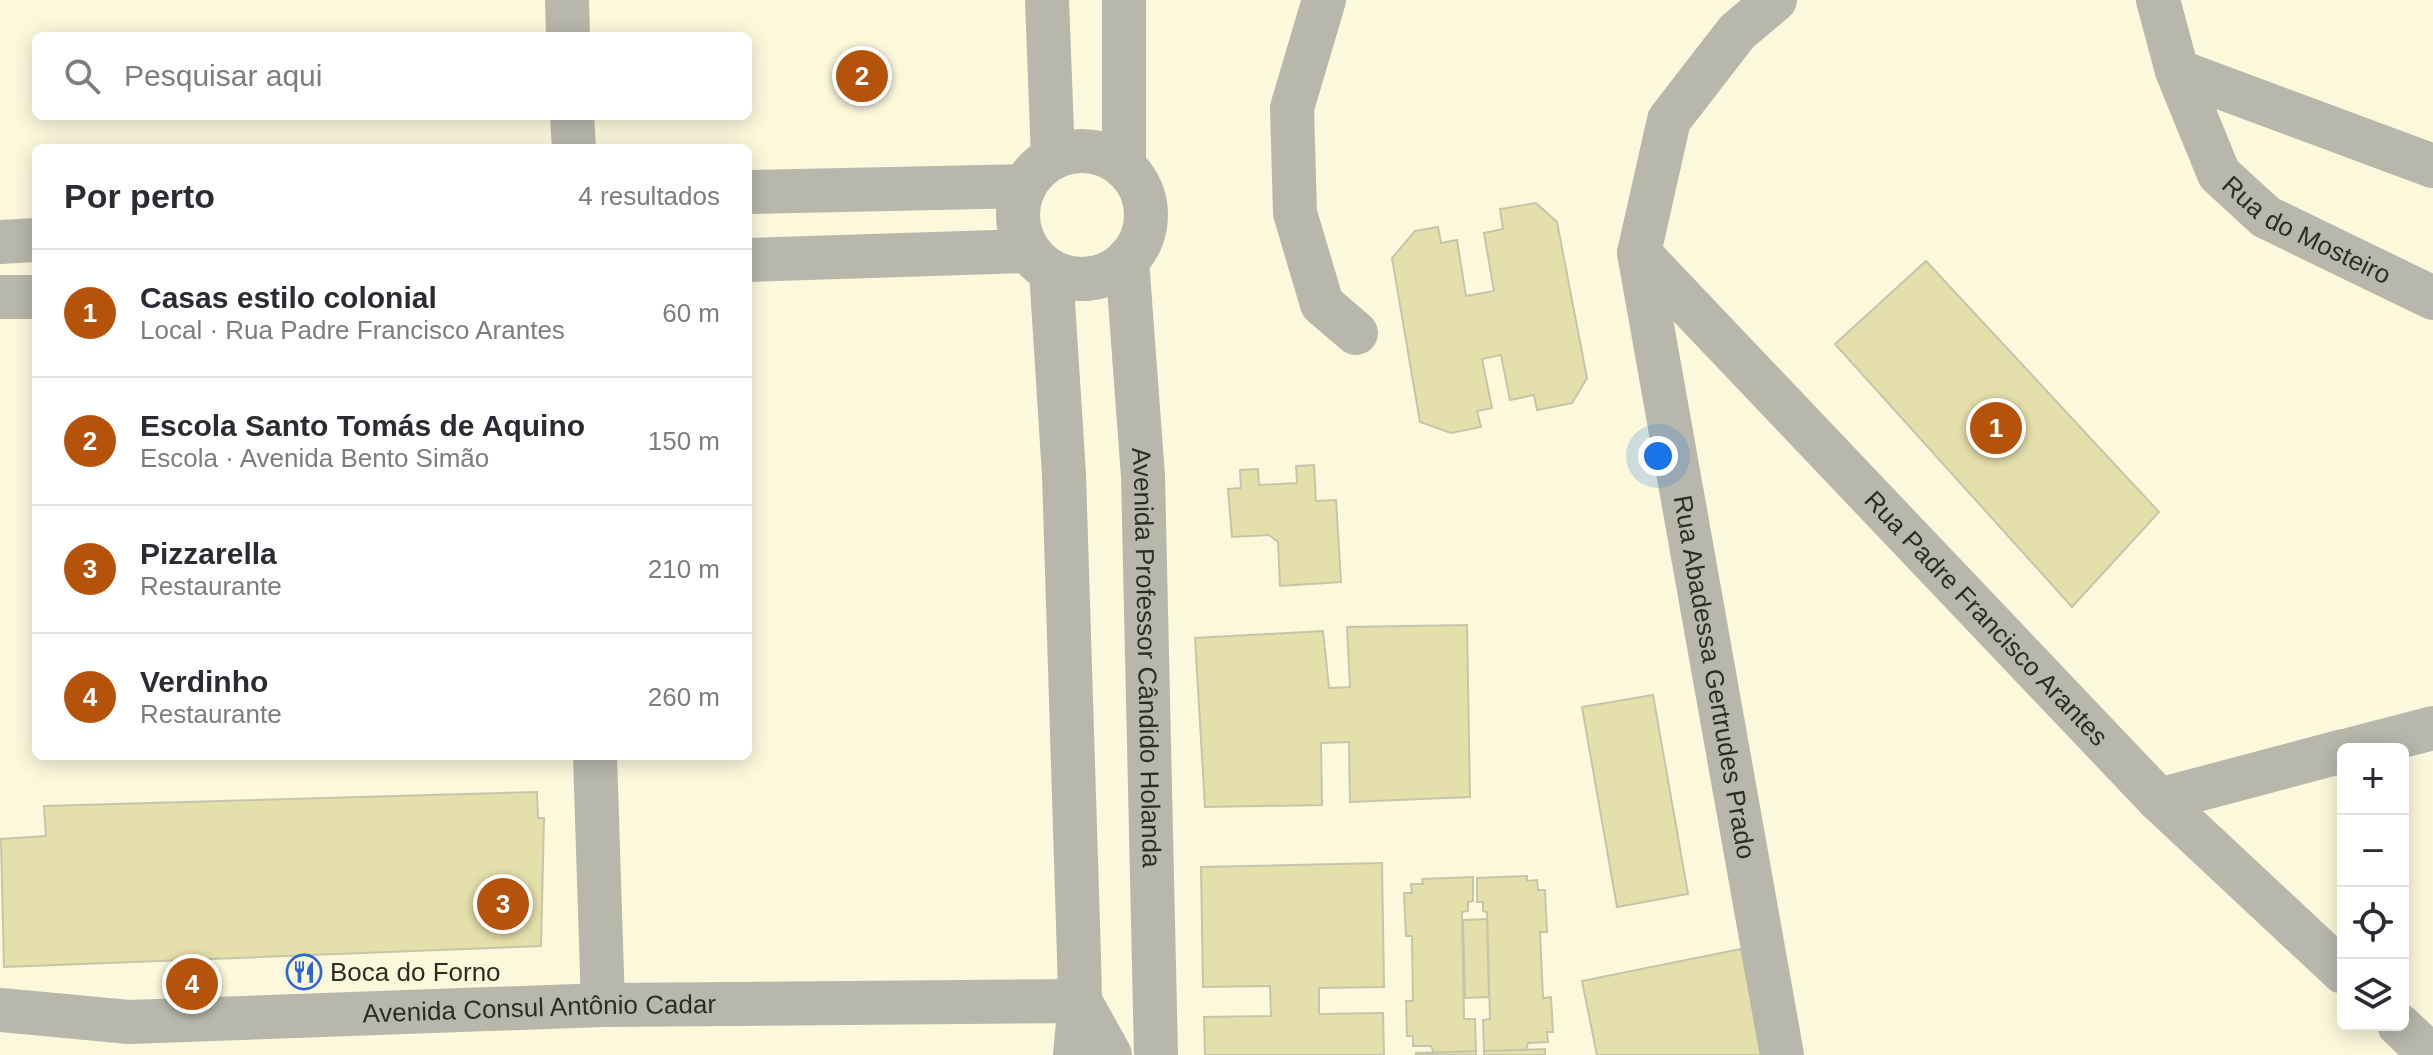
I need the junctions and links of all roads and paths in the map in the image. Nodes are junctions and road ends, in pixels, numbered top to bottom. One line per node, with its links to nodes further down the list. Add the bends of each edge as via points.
1 (567, 0): 7 (street)
2 (1047, 0): 13 (street)
3 (1124, 0): 12 (street)
4 (1324, 0): 24 (street, via 1292,108 1295,213 1322,304)
5 (1775, 0): 17 (street, via 1737,32 1669,120)
6 (2158, 0): 8 (street, Rua do Mosteiro)
7 (568, 32)
8 (2177, 71): 11 (street); 23 (street, Rua do Mosteiro, via 2219,174 2266,217)
9 (572, 120): 10 (street)
10 (574, 144)
11 (2433, 166)
12 (1124, 167): 13 (street, via 1108,156 1071,152); 19 (street, via 1145,205 1142,235)
13 (1039, 172): 14 (street); 20 (street, via 1018,208 1019,231)
14 (752, 192)
15 (32, 240): 16 (street)
16 (0, 242)
17 (1639, 253): 29 (street, Rua Padre Francisco Arantes); 39 (street, Rua Abadessa Gertrudes Prado)
18 (752, 260): 20 (street)
19 (1127, 260): 20 (street, via 1095,278 1072,279); 38 (street, Avenida Professor Cândido Holanda, via 1143,476)
20 (1040, 261): 31 (street, via 1064,475)
21 (0, 297): 22 (street)
22 (32, 297)
23 (2433, 298)
24 (1356, 333)
25 (2433, 728): 26 (street)
26 (2375, 743)
27 (2337, 753): 29 (street)
28 (595, 760): 32 (street)
29 (2159, 800): 30 (street, Rua Padre Francisco Arantes)
30 (2337, 966)
31 (1080, 1001): 32 (street, Avenida Consul Antônio Cadar); 36 (street); 37 (street)
32 (603, 1005): 35 (street, Avenida Consul Antônio Cadar)
33 (0, 1010): 35 (street, Avenida Consul Antônio Cadar)
34 (2405, 1031): 40 (street)
35 (129, 1038)
36 (1075, 1055)
37 (1110, 1055)
38 (1156, 1055)
39 (1782, 1055)
40 (2431, 1055)

